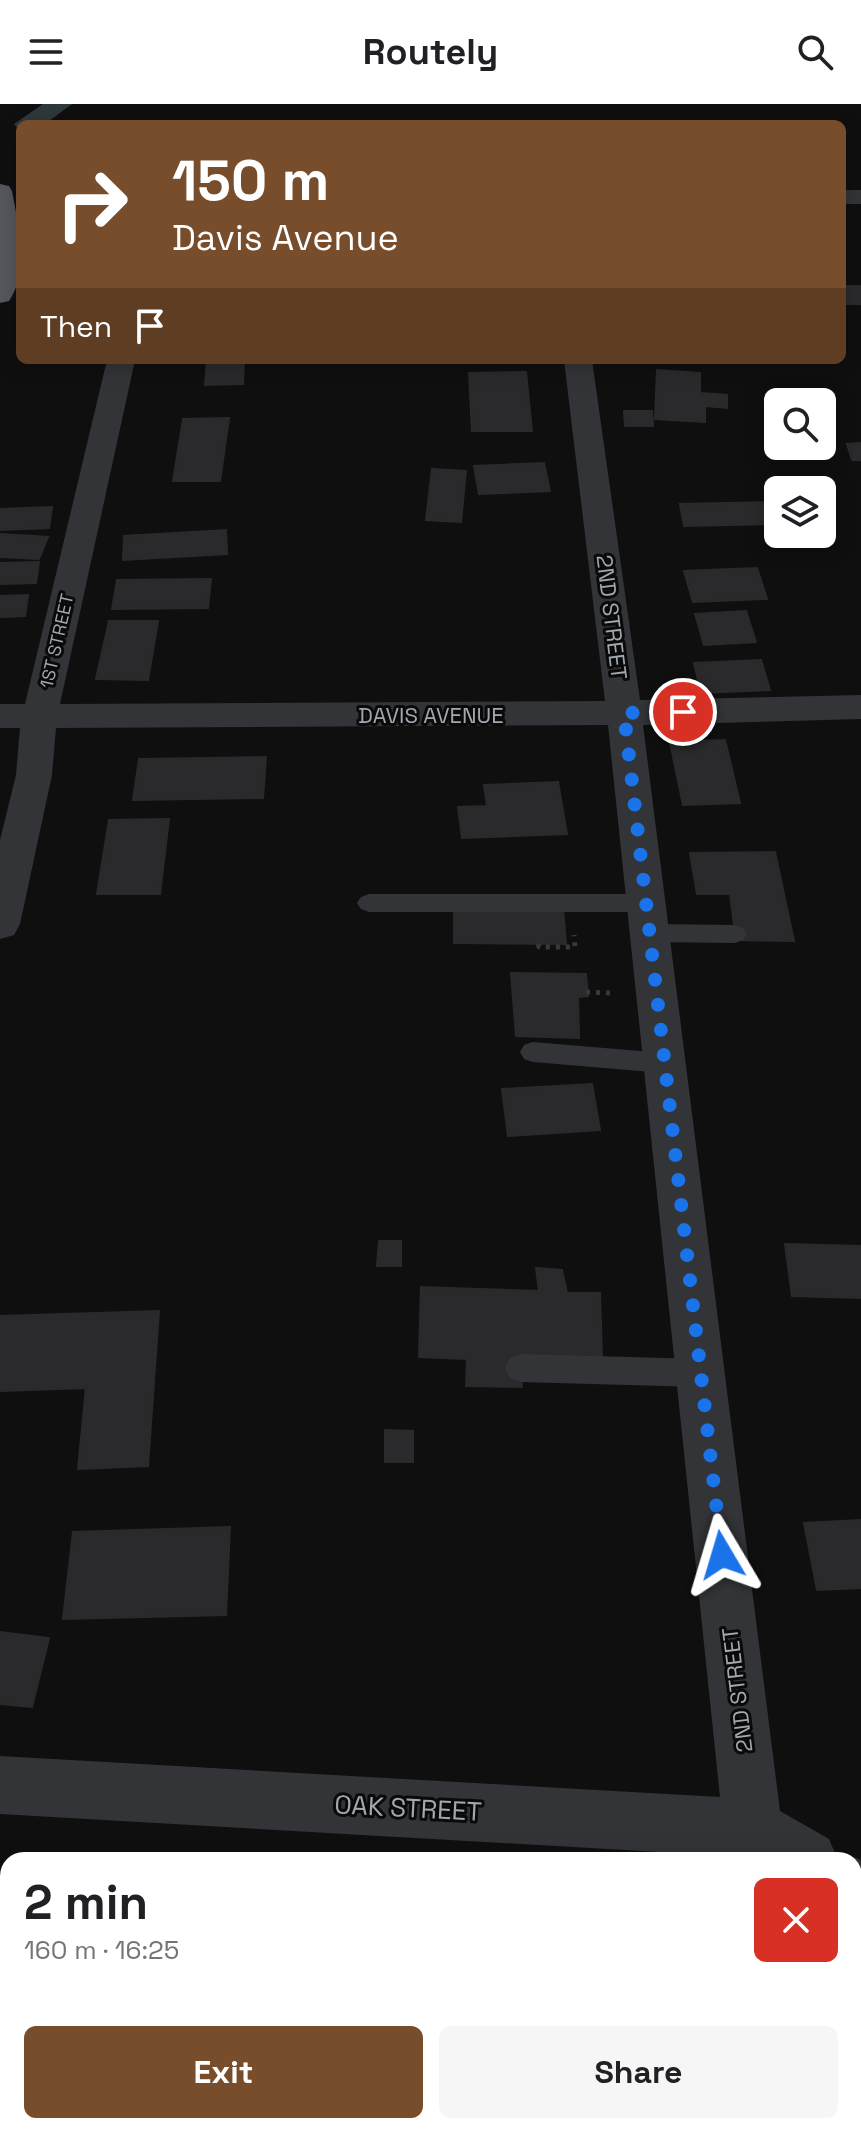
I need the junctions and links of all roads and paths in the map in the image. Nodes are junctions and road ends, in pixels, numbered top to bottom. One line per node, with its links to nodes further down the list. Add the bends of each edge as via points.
1 (0, 191): 2 (highway)
2 (5, 251): 3 (highway)
3 (0, 295)
4 (120, 364): 9 (street, 1ST STREET)
5 (579, 364): 7 (street, 2ND STREET)
6 (861, 707): 7 (street, DAVIS AVENUE)
7 (624, 713): 9 (street, DAVIS AVENUE); 11 (street, 2ND STREET)
8 (0, 716): 9 (street, DAVIS AVENUE)
9 (39, 718): 12 (street, 1ST STREET, via 34,775)
10 (369, 903): 11 (lane)
11 (648, 918): 13 (lane); 15 (street, 2ND STREET)
12 (0, 924)
13 (735, 934)
14 (533, 1052): 15 (lane)
15 (664, 1063): 17 (street, 2ND STREET)
16 (520, 1368): 17 (lane)
17 (701, 1373): 19 (street, 2ND STREET)
18 (0, 1785): 19 (street, OAK STREET)
19 (753, 1828): 20 (street, OAK STREET)
20 (794, 1852)

